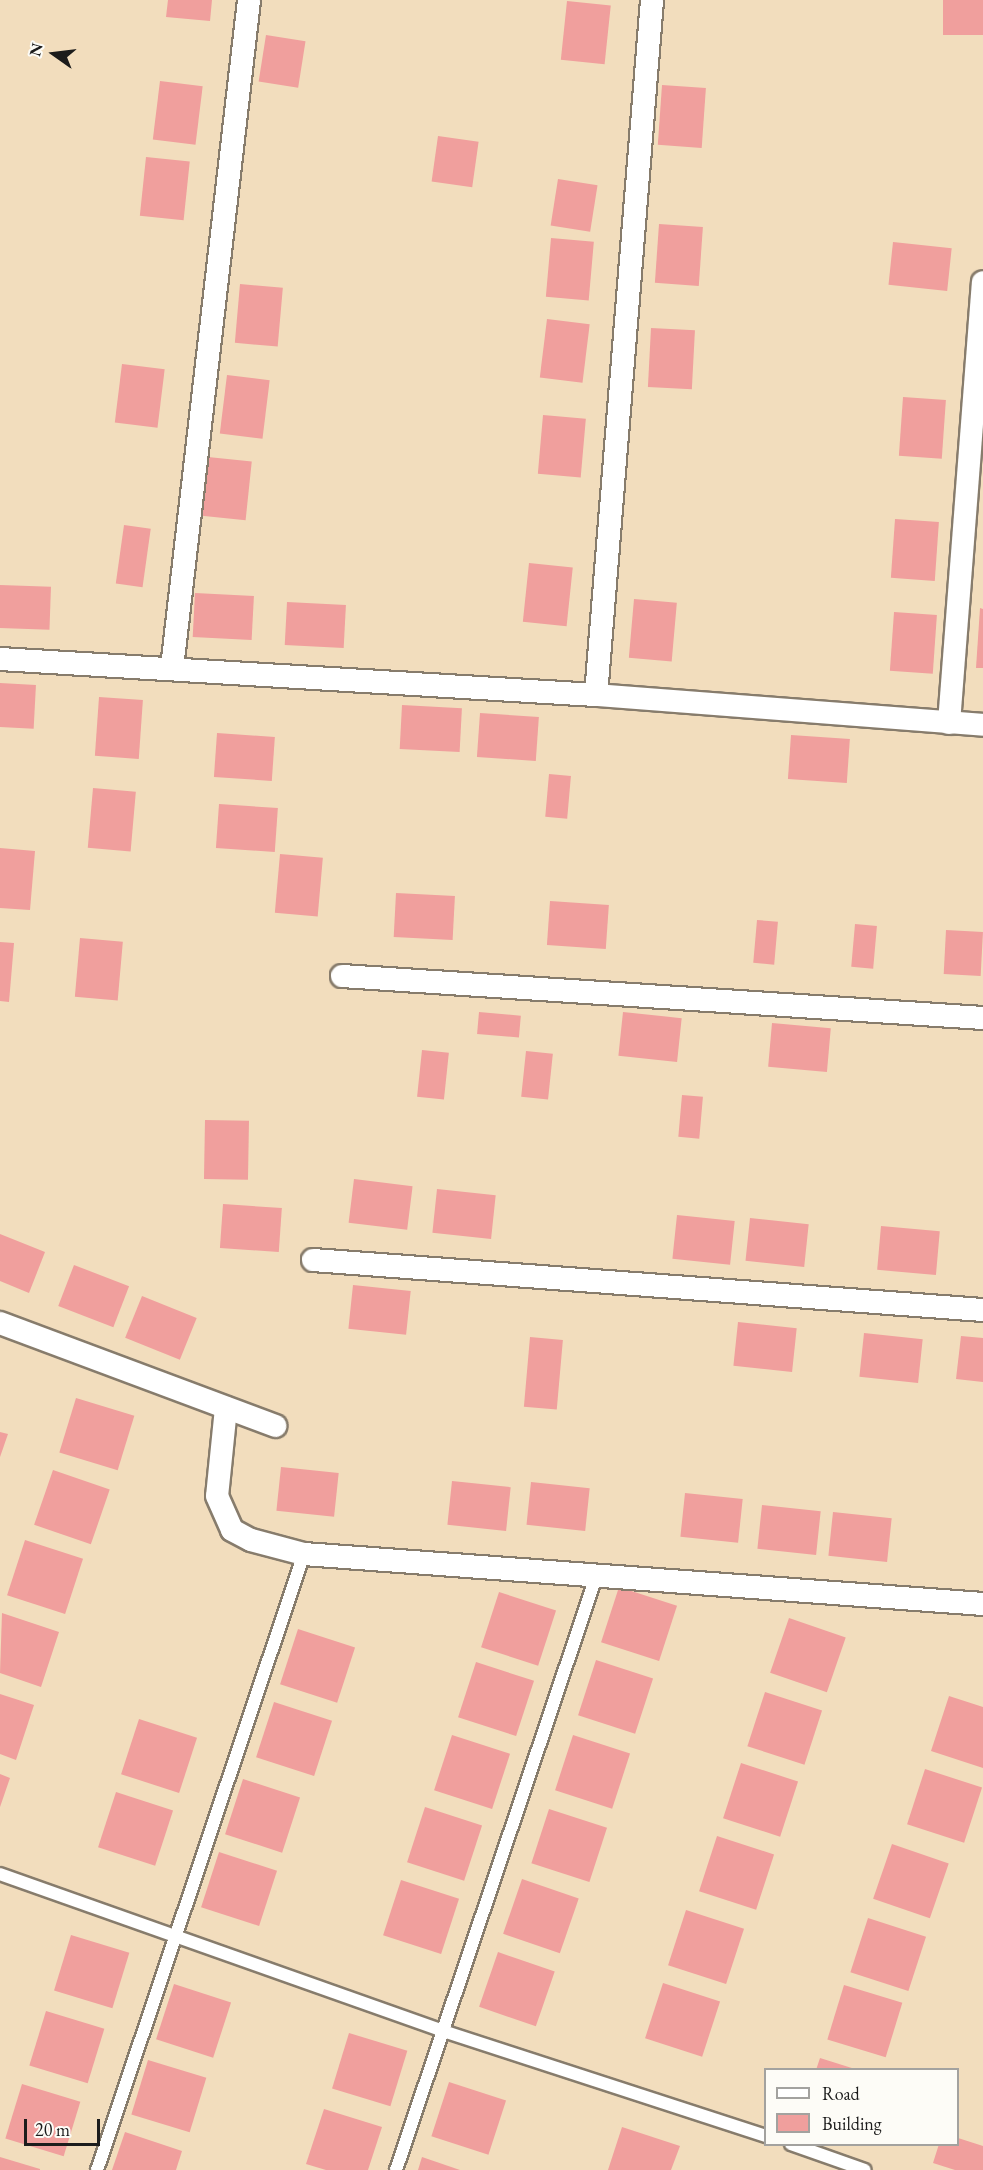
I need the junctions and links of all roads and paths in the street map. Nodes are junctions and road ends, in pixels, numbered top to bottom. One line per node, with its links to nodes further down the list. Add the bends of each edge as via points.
1 (249, 0): 6 (street)
2 (652, 0): 7 (street)
3 (983, 282): 4 (street)
4 (979, 385): 8 (street)
5 (0, 659): 6 (street)
6 (172, 668): 7 (street)
7 (596, 695): 8 (street)
8 (949, 723): 9 (street)
9 (983, 725)
10 (342, 976): 11 (street)
11 (983, 1018)
12 (313, 1260): 13 (street)
13 (983, 1310)
14 (0, 1323): 15 (street)
15 (226, 1408): 16 (street); 17 (street, via 217,1496 232,1530 251,1540)
16 (275, 1426)
17 (304, 1554): 18 (street); 21 (lane)
18 (597, 1574): 19 (street); 22 (lane)
19 (983, 1604)
20 (0, 1874): 21 (lane)
21 (174, 1937): 22 (lane); 25 (lane)
22 (443, 2031): 23 (lane); 26 (lane)
23 (764, 2136)
24 (794, 2146): 27 (lane)
25 (97, 2170)
26 (396, 2170)
27 (865, 2170)

